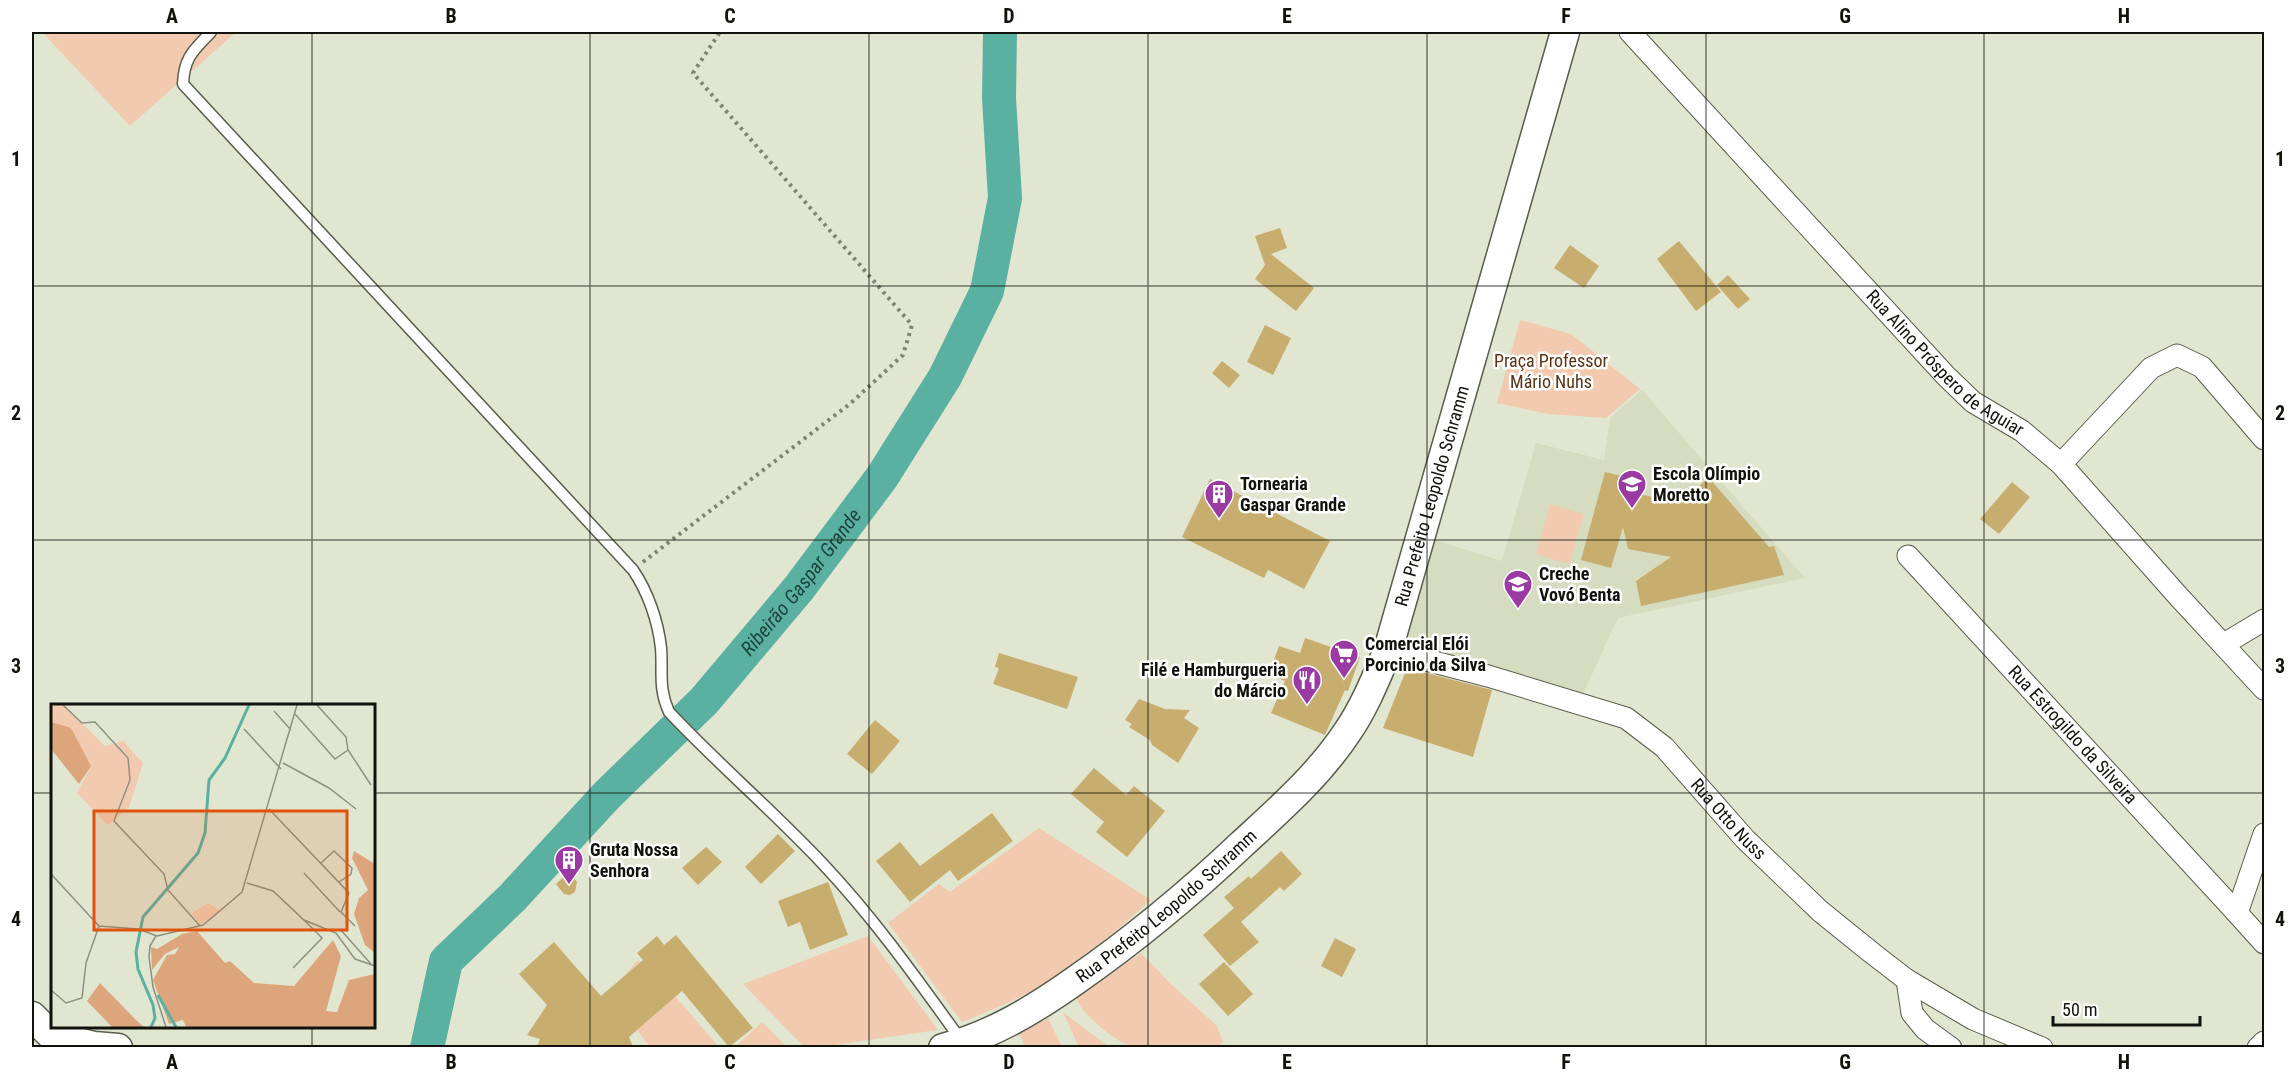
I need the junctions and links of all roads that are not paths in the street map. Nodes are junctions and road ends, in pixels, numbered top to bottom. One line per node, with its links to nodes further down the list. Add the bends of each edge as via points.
1 (211, 32): 17 (lane, via 184,67 183,84 633,570 653,614 661,648 662,696 669,712 858,902 896,950)
2 (1565, 32): 9 (street, Rua Prefeito Leopoldo Schramm)
3 (1630, 32): 5 (street, Rua Alino Próspero de Aguiar, via 1946,376 1973,402 2022,431)
4 (2265, 439): 5 (street, via 2202,367 2177,355 2151,368)
5 (2061, 464): 8 (street, Rua Alino Próspero de Aguiar)
6 (1908, 556): 12 (street, Rua Estrogildo da Silveira)
7 (2265, 620): 8 (street)
8 (2224, 644): 10 (street, Rua Alino Próspero de Aguiar)
9 (1388, 650): 14 (street, Rua Otto Nuss, via 1511,682 1626,718 1664,747 1745,839 1820,911); 17 (street, Rua Prefeito Leopoldo Schramm, via 1347,733 1305,786 1220,865 1113,954 1044,1003 994,1030)
10 (2265, 689)
11 (2265, 834): 12 (street)
12 (2237, 913): 13 (street)
13 (2265, 943)
14 (1907, 980): 19 (street, via 1912,1013 1924,1029); 20 (street, Rua Otto Nuss, via 1973,1019)
15 (43, 1033): 18 (street, via 94,1046)
16 (2265, 1042): 21 (street)
17 (953, 1045)
18 (118, 1047)
19 (1951, 1047)
20 (2042, 1047)
21 (2258, 1047)

